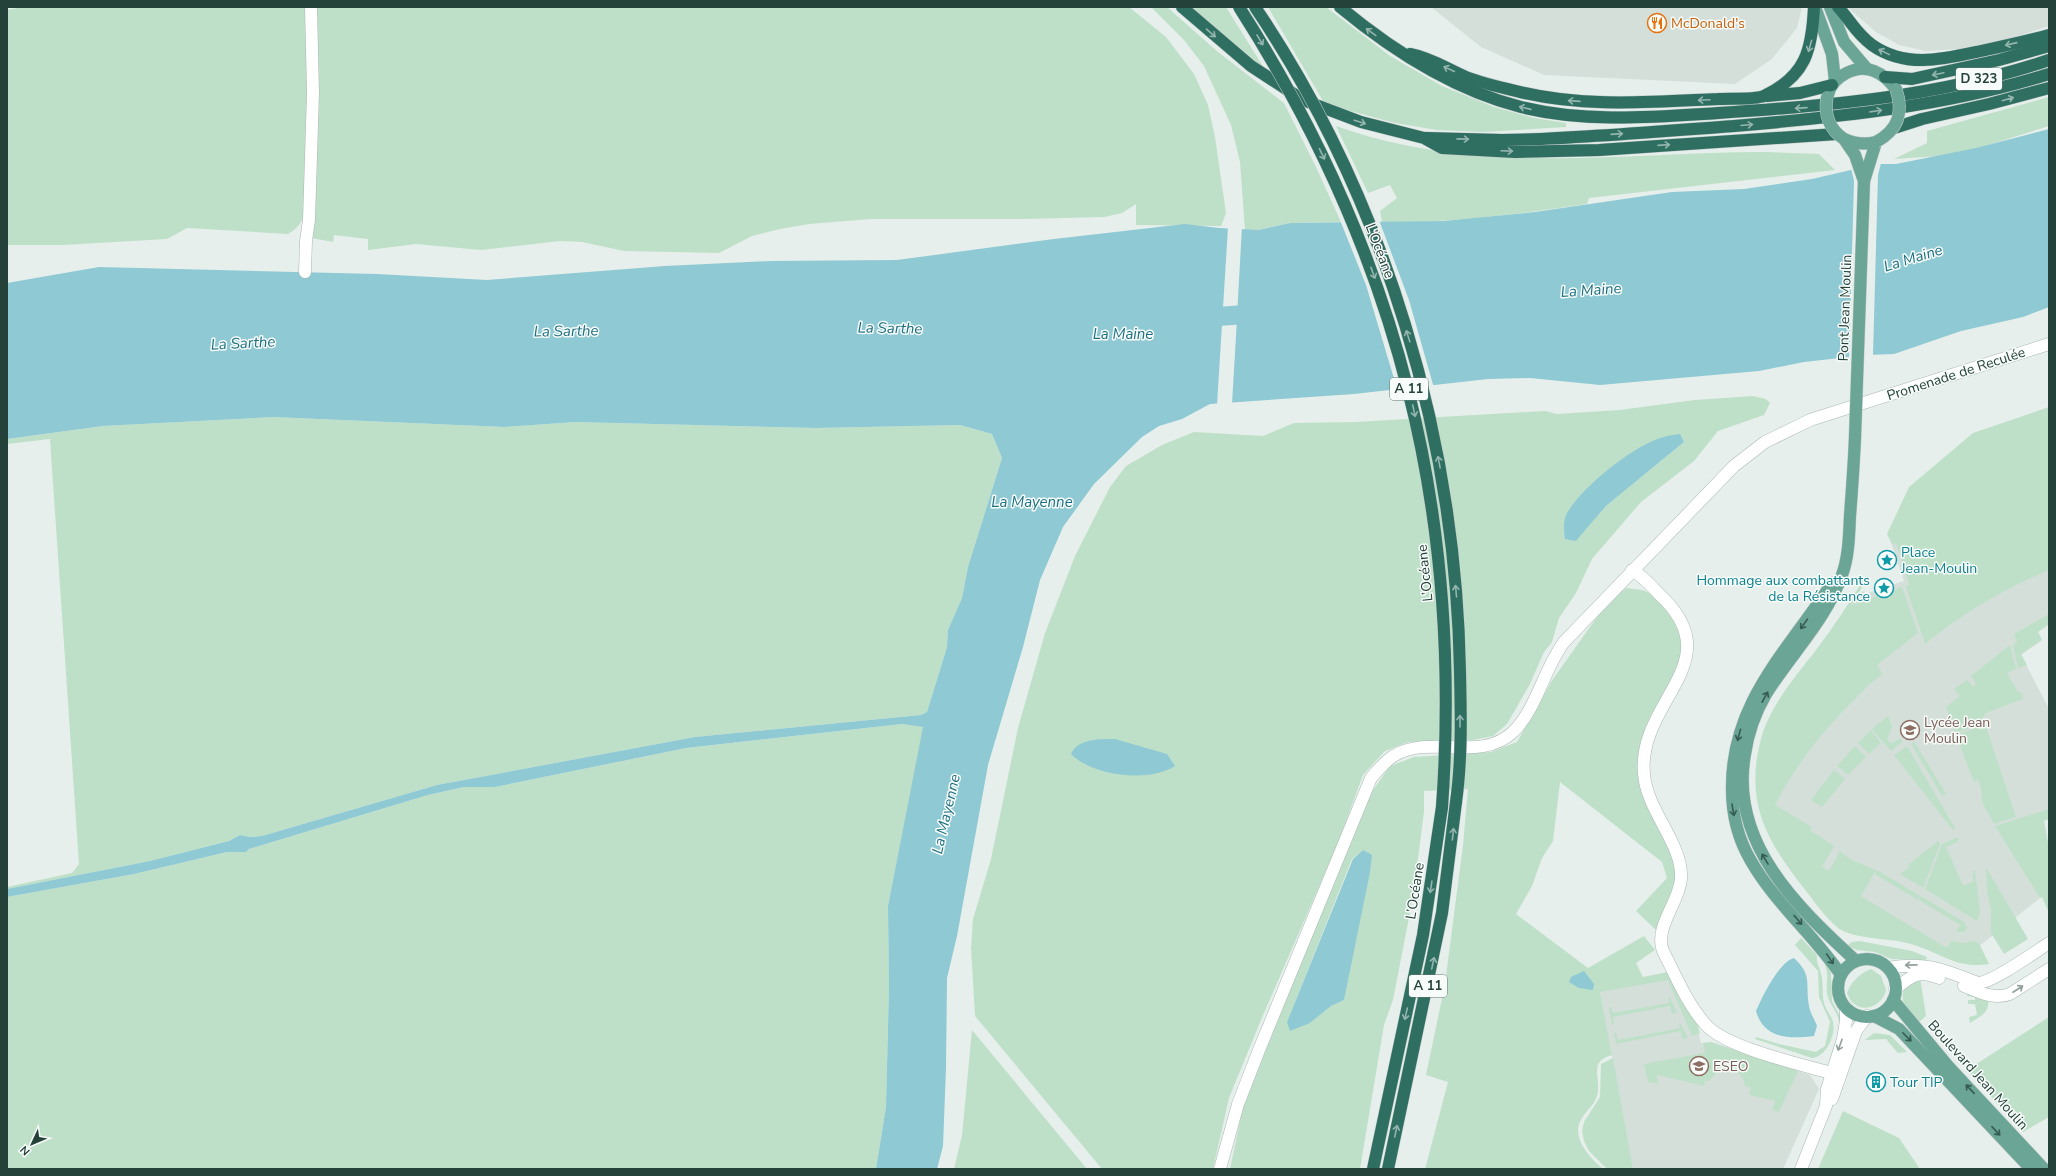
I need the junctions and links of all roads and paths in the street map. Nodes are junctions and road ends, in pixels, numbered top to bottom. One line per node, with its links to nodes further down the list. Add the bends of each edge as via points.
1 (311, 7): 24 (street, via 313,93)
2 (1182, 7): 21 (highway, one-way to 21, via 1251,66 1303,100 1361,122)
3 (1239, 7): 39 (highway, L’Océane / A 11, one-way to 39, bridge, via 1293,96 1348,208 1390,323 1412,402 1432,506 1442,597 1446,689 1442,807 1423,935)
4 (1255, 7): 40 (highway, L’Océane / A 11, one-way to 4, bridge, via 1441,920 1456,802 1460,743 1457,604 1446,504 1424,392 1392,284 1354,189 1315,108)
5 (1340, 7): 11 (highway, one-way to 5, via 1381,39)
6 (1814, 7): 16 (main road, via 1832,54); 18 (highway, one-way to 18, via 1812,41 1804,61 1787,80)
7 (1830, 7): 13 (main road, via 1844,42)
8 (1838, 7): 9 (highway, one-way to 8, via 1948,58 1910,60 1893,56 1873,46 1856,32)
9 (2049, 35)
10 (2049, 46): 15 (highway, one-way to 15, via 1912,79)
11 (1404, 53): 12 (highway, D 323, one-way to 11, via 2010,73 1909,93 1816,106 1647,117 1578,115 1542,111 1502,101 1443,77); 18 (highway, one-way to 11, via 1649,103 1552,99 1487,83 1424,57)
12 (2049, 60)
13 (1867, 69): 15 (main road); 16 (main road, via 1851,71)
14 (2049, 74): 21 (highway, D 323, one-way to 14, via 1502,140 1586,137 1821,119 1968,96)
15 (1885, 77): 19 (main road, bridge, via 1896,89 1900,100 1900,111)
16 (1834, 83): 18 (highway, via 1800,93); 20 (main road, bridge, via 1825,109 1829,123)
17 (2049, 88): 19 (highway, one-way to 17)
18 (1762, 97)
19 (1894, 128): 22 (main road, bridge)
20 (1841, 137): 21 (highway, one-way to 20, via 1442,148 1515,152 1599,150 1800,136); 22 (main road, via 1854,143); 23 (main road, Pont Jean Moulin, via 1855,155)
21 (1424, 138)
22 (1875, 146): 23 (main road, Pont Jean Moulin)
23 (1864, 181): 26 (main road, Pont Jean Moulin, bridge, via 1855,437 1850,539)
24 (305, 272)
25 (2049, 344): 27 (street, Promenade de Reculée, via 1810,420 1765,442 1734,466)
26 (1846, 555): 29 (main road, one-way to 26, via 1791,895 1774,873 1750,830 1741,774 1752,723 1766,695 1821,618 1843,574); 32 (main road, one-way to 32, via 1832,584 1753,698 1742,722 1732,771 1732,802 1736,825 1751,862 1820,945)
27 (1632, 570): 36 (street, via 1677,611 1688,640 1685,665 1654,722 1644,752 1648,796 1677,854 1681,871 1677,895 1661,934 1663,951 1694,1010 1714,1032 1725,1039); 38 (street, Promenade de Reculée, via 1553,656 1528,712 1512,732 1491,745 1473,748 1419,748 1396,755 1382,765 1371,778 1256,1056 1238,1104)
28 (2049, 943): 30 (street, one-way to 30, via 2001,974 1982,983 1929,965 1908,964)
29 (1856, 961): 30 (main road, via 1873,960); 32 (main road)
30 (1888, 968): 33 (main road, via 1894,978)
31 (2049, 969): 33 (street, one-way to 31, via 1916,974 1927,973 1990,996 2003,996)
32 (1841, 975): 34 (main road, via 1838,992)
33 (1894, 994): 35 (main road, via 1884,1011); 43 (main road, Boulevard Jean Moulin, one-way to 33, via 1948,1066)
34 (1846, 1007): 35 (main road, via 1857,1015); 36 (street, one-way to 36, via 1843,1039)
35 (1870, 1016): 37 (street, via 1856,1031 1832,1099); 42 (main road, Boulevard Jean Moulin, one-way to 42, via 1891,1024 1904,1034)
36 (1831, 1073): 37 (street)
37 (1826, 1106): 41 (street)
38 (1220, 1169)
39 (1373, 1169)
40 (1388, 1169)
41 (1801, 1169)
42 (2031, 1169)
43 (2044, 1169)

